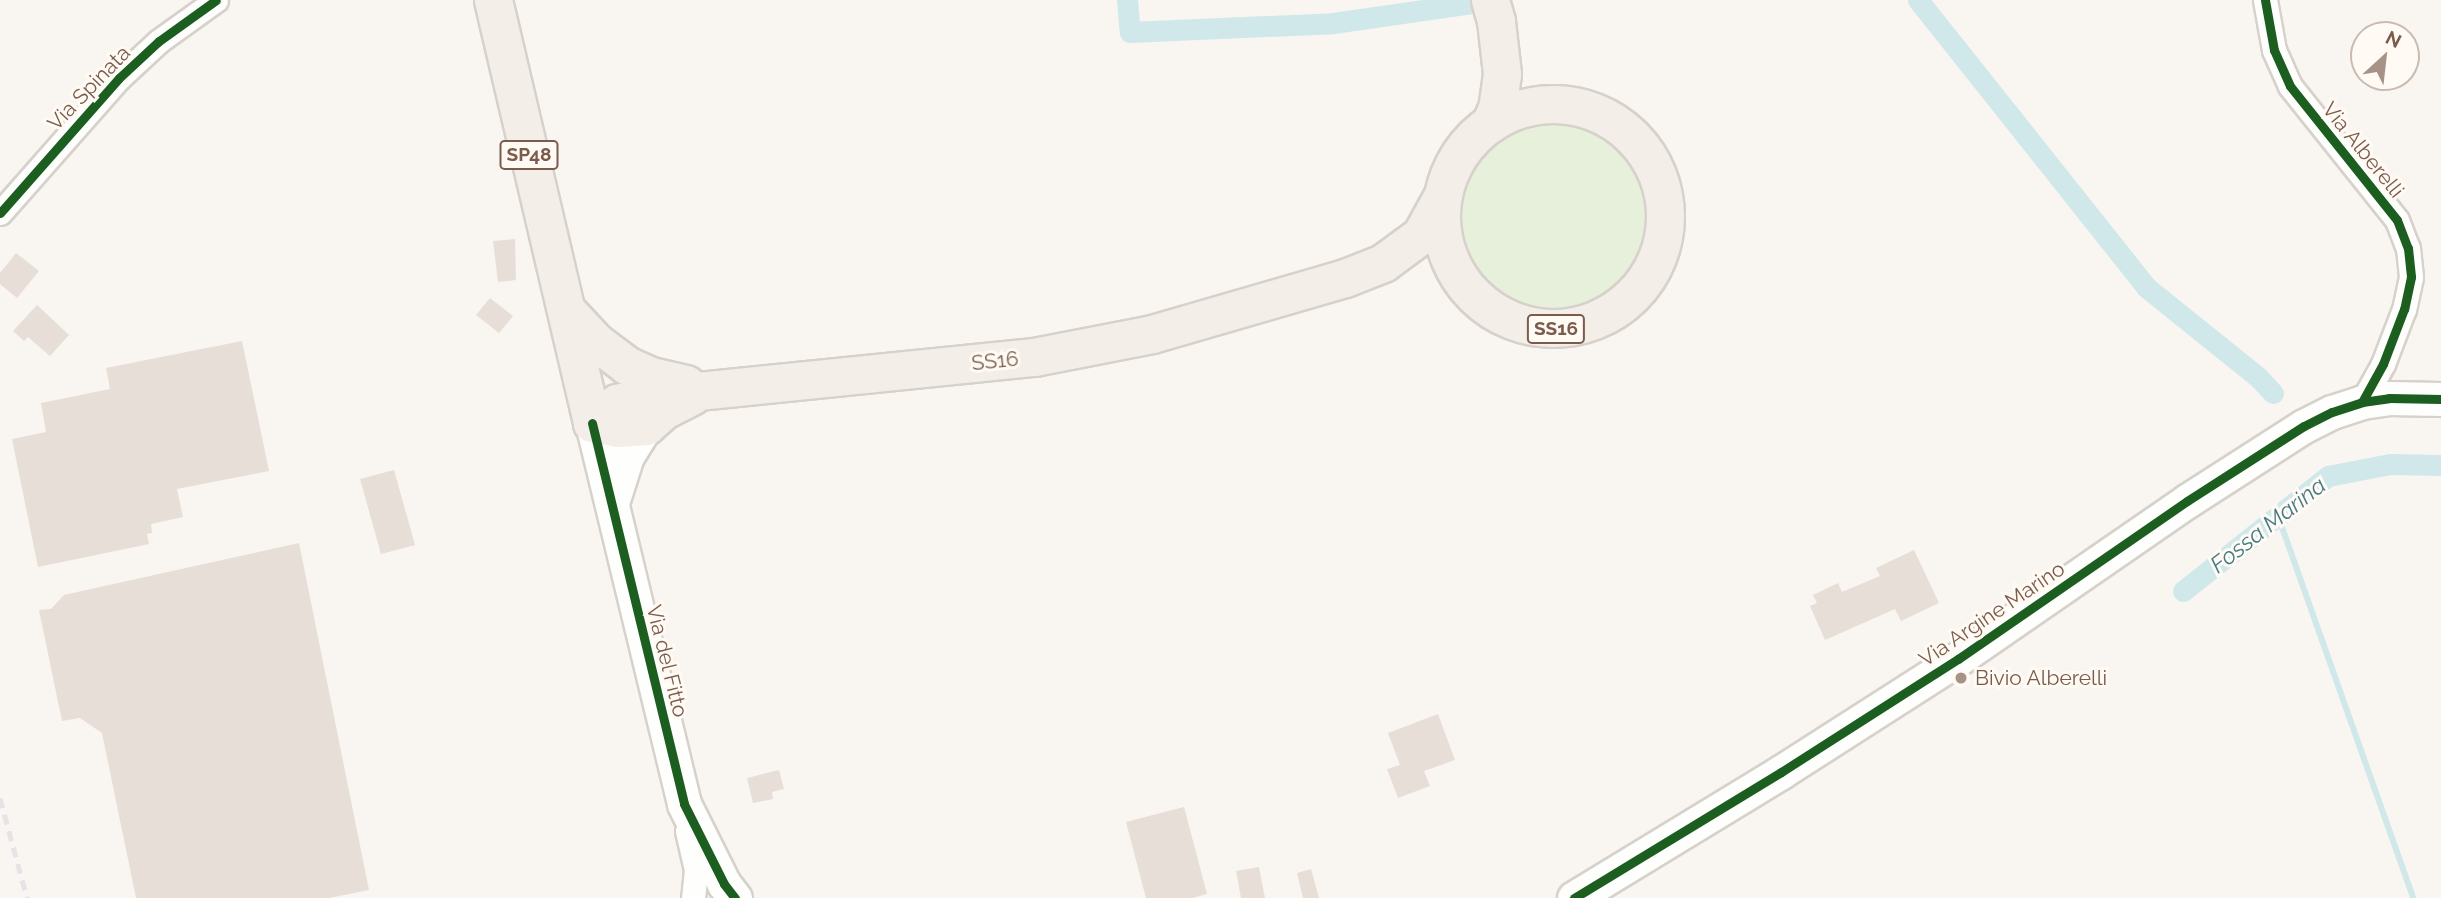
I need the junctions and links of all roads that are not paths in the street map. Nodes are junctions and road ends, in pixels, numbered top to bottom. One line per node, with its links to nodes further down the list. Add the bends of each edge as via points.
1 (216, 0): 8 (street, Via Spinata, via 159,41 119,78)
2 (493, 0): 11 (main road, Via del Fitto / SP48)
3 (2265, 0): 14 (street, Via Alberelli, via 2274,50 2290,86 2398,220 2408,248 2411,277 2404,309)
4 (1493, 11): 5 (main road, via 1522,68 1548,95); 6 (main road, via 1502,74)
5 (1567, 105): 6 (main road, SS16, via 1519,109); 10 (main road, SS16, via 1587,109 1616,124 1652,162 1665,202 1666,223 1659,254 1645,283 1614,312 1574,327 1553,329 1511,321 1476,298)
6 (1490, 124): 7 (main road, SS16, via 1459,155)
7 (1443, 195): 9 (main road, SS16, via 1431,222 1412,244); 10 (main road, SS16, via 1446,249)
8 (0, 213)
9 (1345, 278): 10 (main road, SS16, via 1411,268); 12 (main road, SS16, via 1080,350)
10 (1462, 282)
11 (565, 309): 12 (main road, SS16, via 606,351 636,370); 15 (main road, Via del Fitto / SP48)
12 (720, 389): 15 (main road, SS16, via 628,400); 16 (main road, SS16, via 677,402)
13 (2441, 399): 14 (street, Via Argine Marino)
14 (2362, 402): 21 (street, Via Argine Marino, via 2332,412 2277,442 1958,659)
15 (592, 423): 16 (main road, via 618,429); 17 (street, Via del Fitto / SP48)
16 (646, 426): 17 (street, SS16, via 627,456)
17 (611, 505): 18 (street, Via del Fitto / SP48)
18 (684, 804): 19 (street, via 696,870); 20 (street, Via del Fitto / SP48)
19 (693, 898)
20 (731, 898)
21 (1574, 898)

